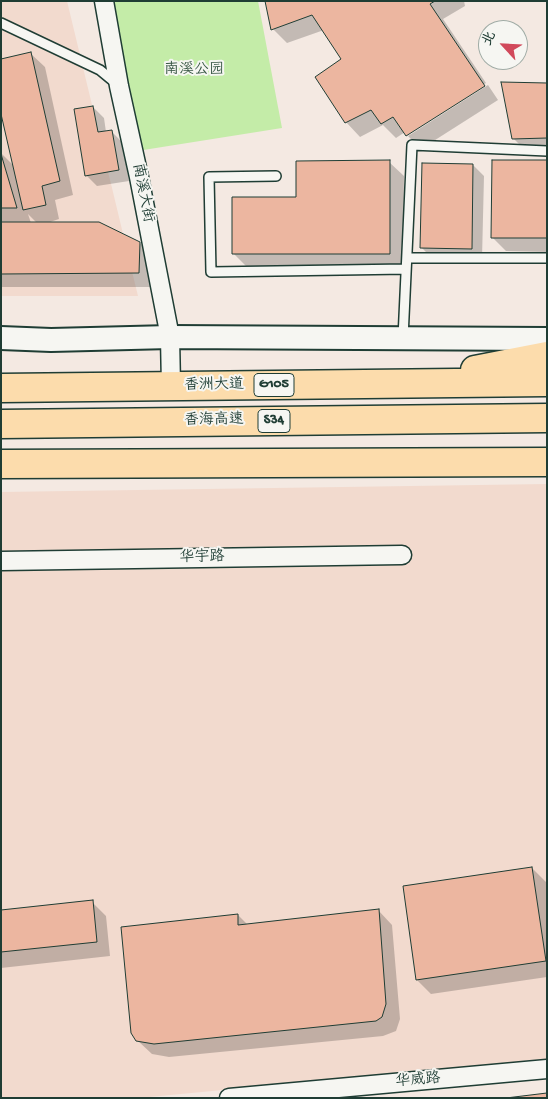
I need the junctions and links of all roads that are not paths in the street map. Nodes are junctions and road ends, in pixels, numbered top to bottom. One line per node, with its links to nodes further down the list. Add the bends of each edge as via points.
1 (104, 1): 3 (street, 南溪大街)
2 (1, 23): 3 (lane, via 100,70)
3 (119, 86): 10 (street, 南溪大街)
4 (547, 151): 6 (lane, via 412,145)
5 (276, 176): 8 (lane, via 209,177 211,272)
6 (407, 258): 7 (lane); 8 (lane)
7 (547, 258)
8 (406, 269): 12 (lane)
9 (1, 338): 10 (street)
10 (170, 338): 12 (street); 16 (street, 南溪大街)
11 (547, 339): 12 (street)
12 (403, 340)
13 (547, 356): 15 (highway)
14 (547, 382): 15 (highway, 香洲大道 / G105)
15 (406, 383): 16 (highway, 香洲大道 / G105)
16 (171, 386): 17 (highway, 香洲大道 / G105)
17 (1, 388)
18 (547, 418): 19 (highway, 香海高速 / S34)
19 (1, 424)
20 (547, 428): 21 (highway)
21 (1, 432)
22 (547, 462): 23 (highway)
23 (1, 464)
24 (402, 555): 25 (street, 华宇路)
25 (1, 561)
26 (547, 1069): 27 (street, 华威路)
27 (229, 1098)

